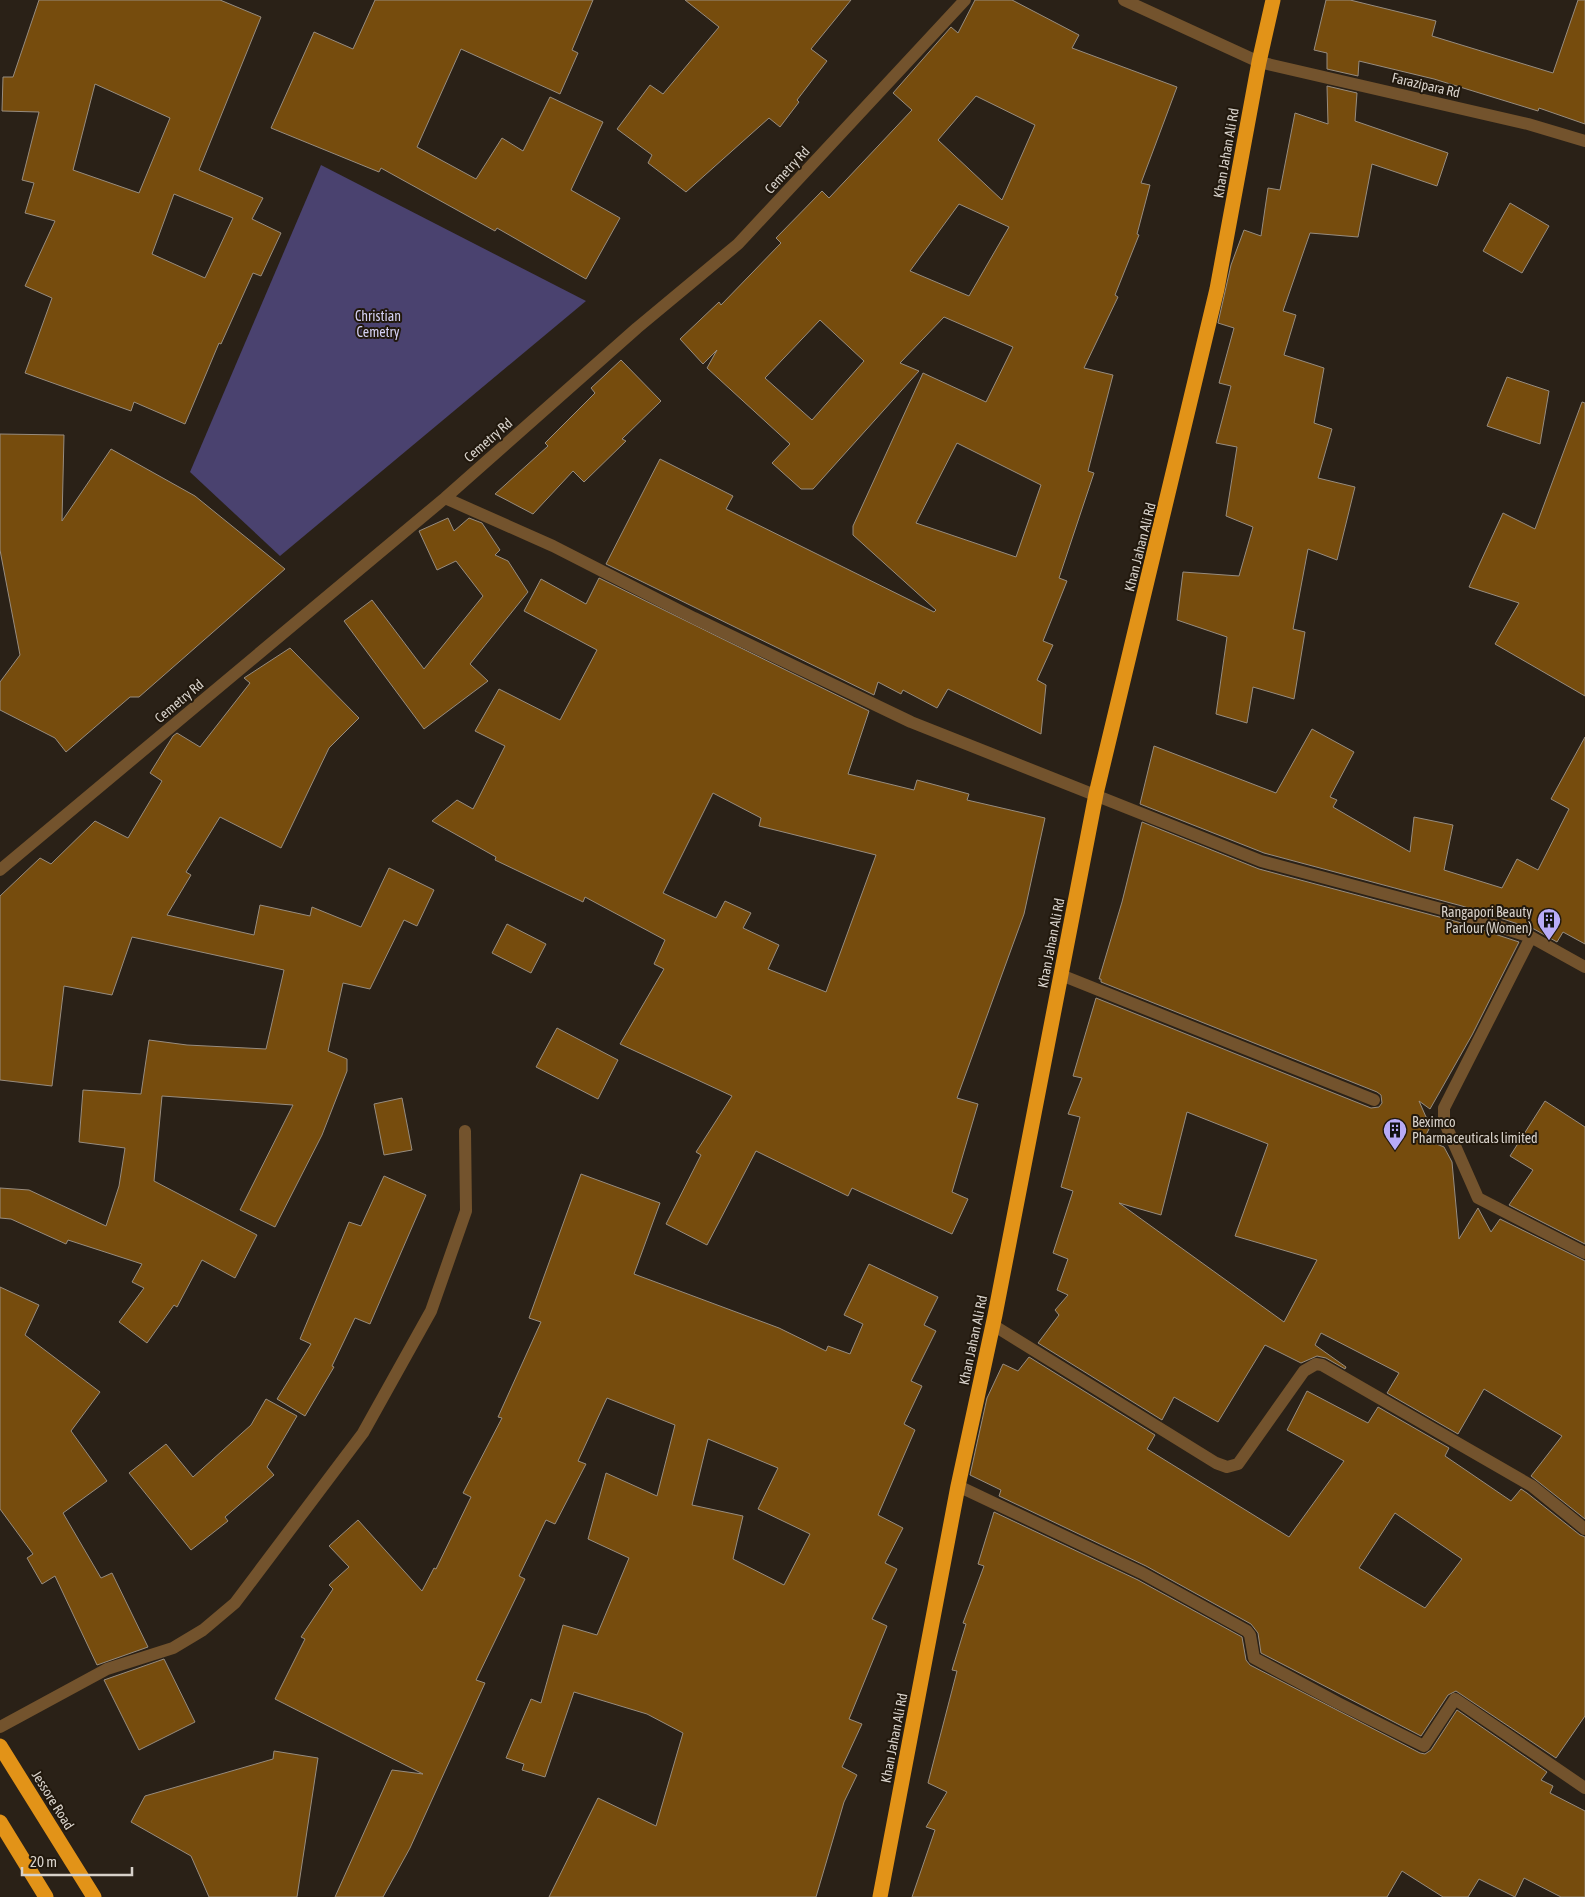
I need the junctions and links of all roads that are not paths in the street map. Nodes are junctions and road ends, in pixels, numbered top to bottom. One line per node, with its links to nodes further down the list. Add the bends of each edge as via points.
1 (965, 0): 6 (street, Cemetry Rd, via 738,244 637,328)
2 (1124, 0): 4 (street, Farazipara Rd)
3 (1272, 0): 4 (highway, Khan Jahan Ali Rd)
4 (1259, 62): 5 (street, Farazipara Rd, via 1528,124); 7 (highway, Khan Jahan Ali Rd, via 1217,289)
5 (1585, 141)
6 (445, 498): 7 (street, via 553,546 911,722); 8 (street, Cemetry Rd)
7 (1096, 794): 9 (street, via 1261,861 1460,914); 11 (highway, Khan Jahan Ali Rd)
8 (0, 870)
9 (1531, 937): 10 (street); 14 (street, via 1444,1108 1444,1121 1478,1198)
10 (1585, 967)
11 (1061, 975): 12 (street); 15 (highway, Khan Jahan Ali Rd)
12 (1374, 1100)
13 (465, 1132): 18 (street, via 466,1211 431,1311 363,1433 235,1603 203,1630 173,1648 107,1669)
14 (1585, 1253)
15 (993, 1325): 16 (highway, Khan Jahan Ali Rd); 17 (street, via 1227,1467 1238,1464 1304,1370 1316,1364 1322,1365 1532,1486)
16 (958, 1486): 20 (street, via 1142,1573 1239,1627 1250,1635 1254,1658 1424,1746 1455,1699); 24 (highway, Khan Jahan Ali Rd)
17 (1585, 1529)
18 (0, 1727)
19 (0, 1746): 23 (highway, Jessore Road)
20 (1585, 1788)
21 (0, 1822): 22 (highway)
22 (46, 1897)
23 (94, 1897)
24 (880, 1897)

